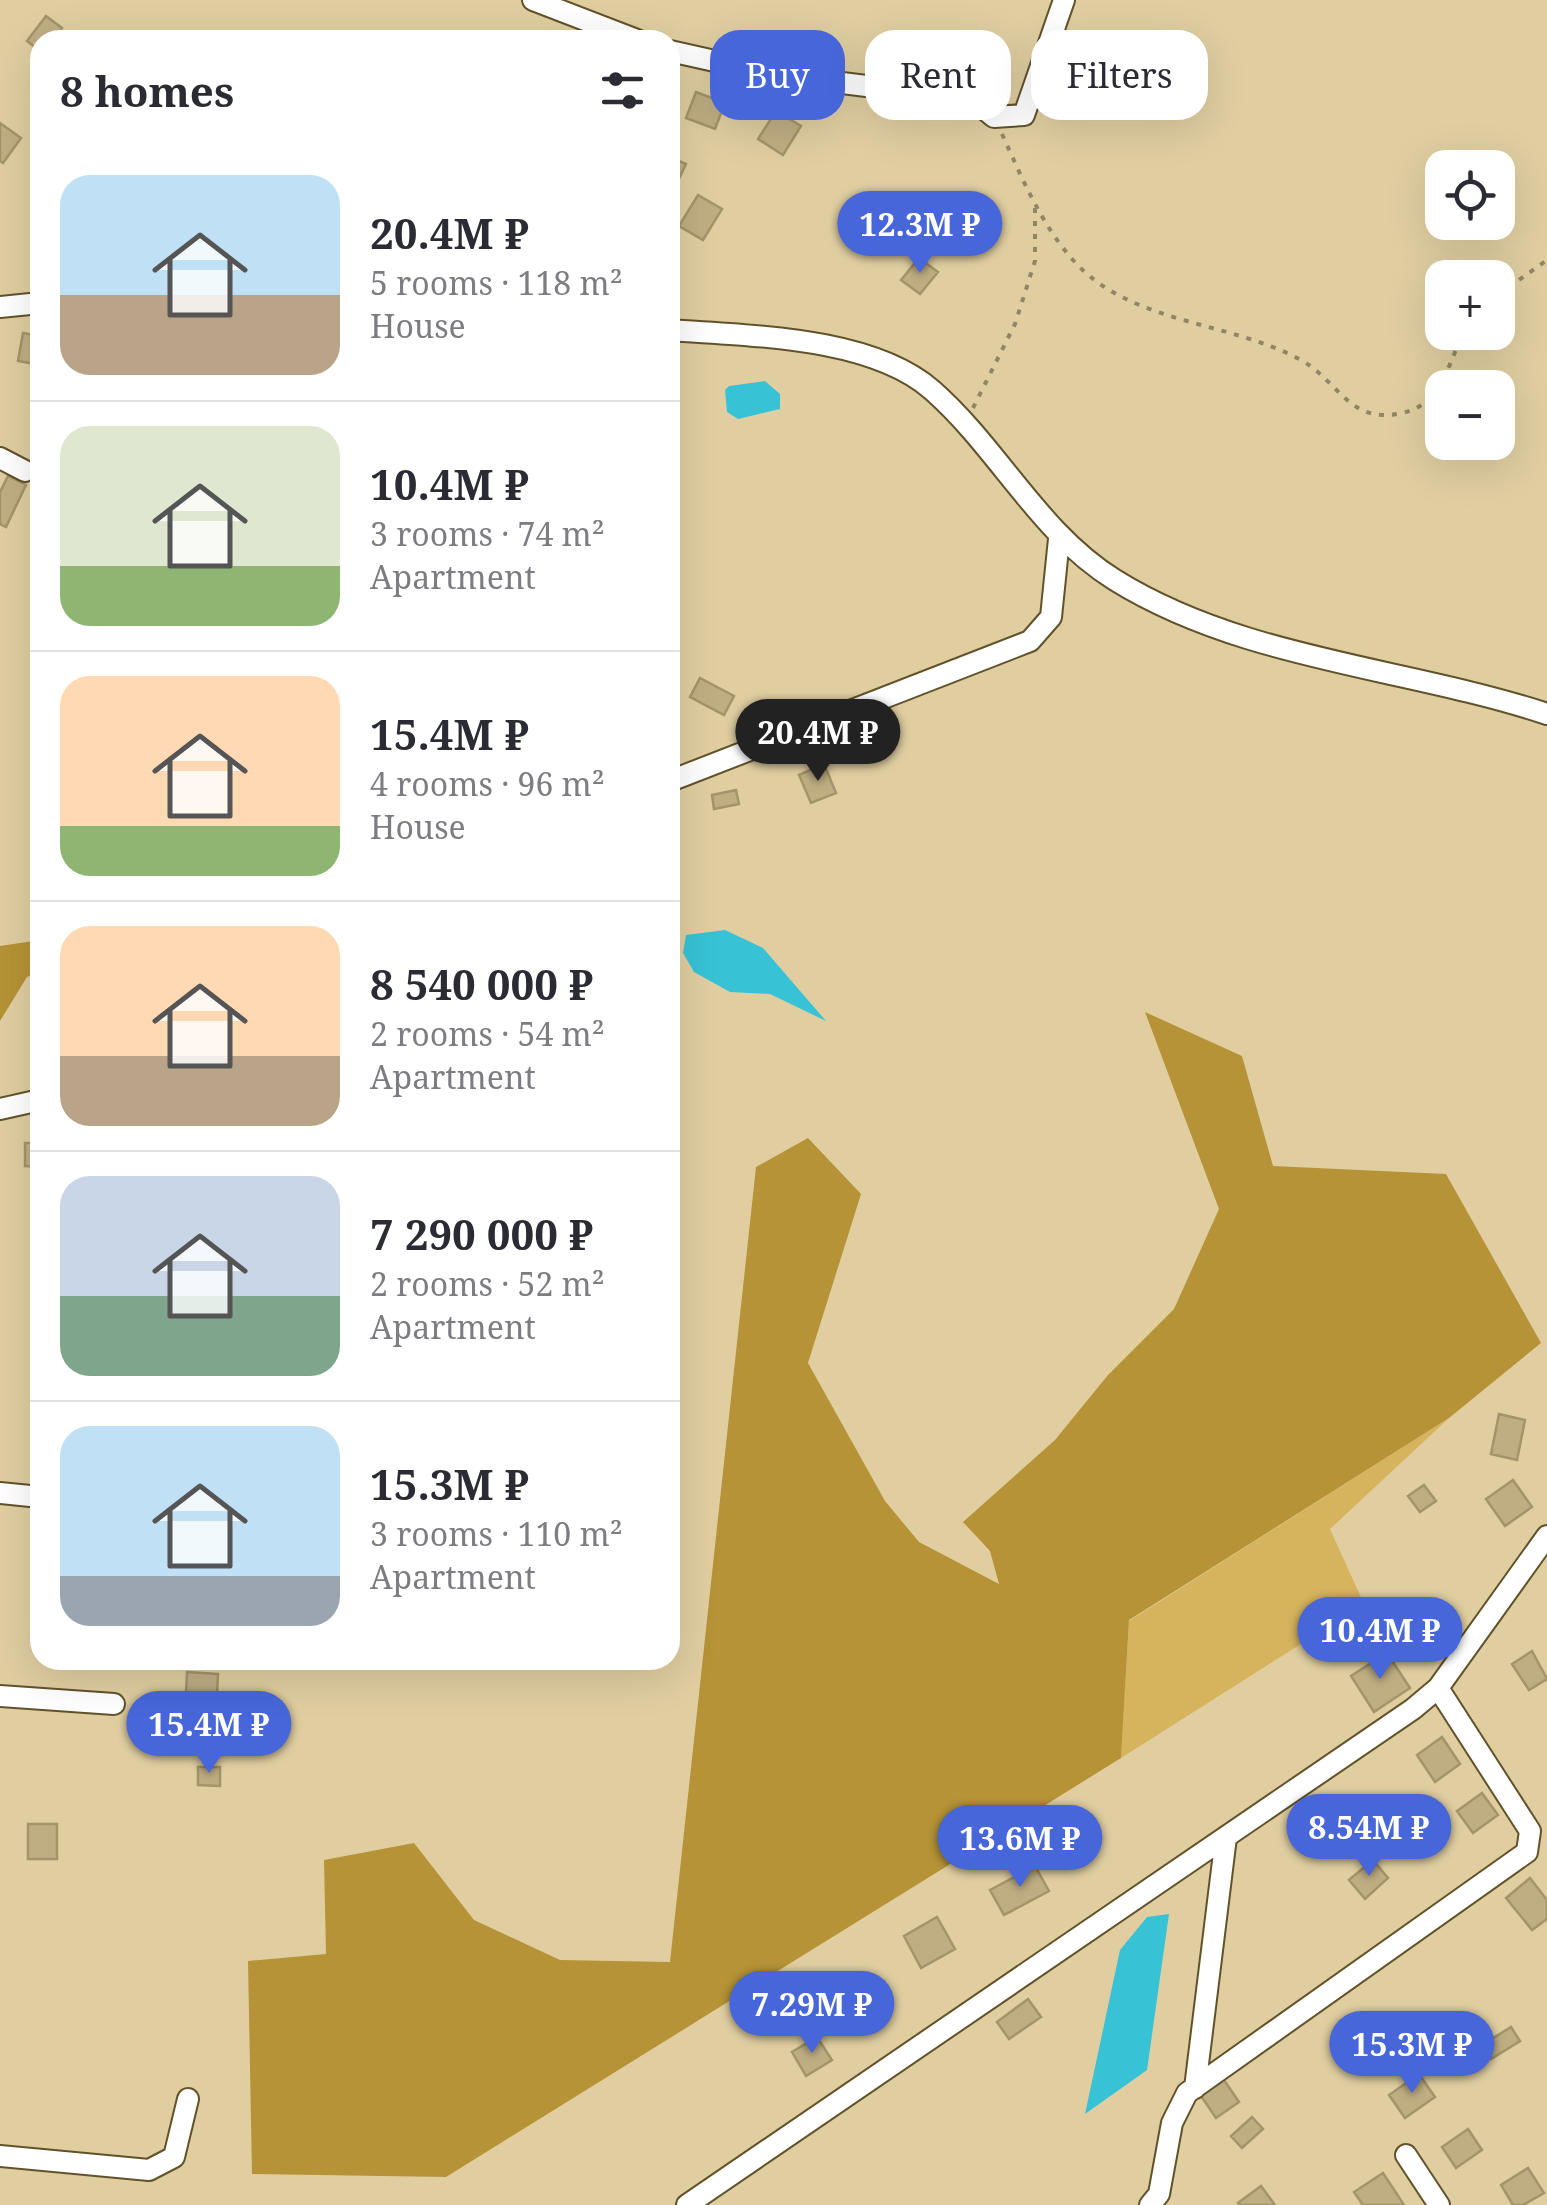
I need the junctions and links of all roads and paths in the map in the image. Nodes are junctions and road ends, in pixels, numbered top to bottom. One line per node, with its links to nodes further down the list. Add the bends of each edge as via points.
1 (533, 0): 3 (street)
2 (1064, 0): 6 (street, via 1024,116)
3 (611, 30)
4 (680, 52): 5 (street, via 777,75)
5 (865, 86)
6 (1011, 116)
7 (995, 120): 8 (path)
8 (1035, 206): 14 (path, via 1074,262 1107,288 1304,362 1355,410 1378,416 1422,406); 15 (path, via 1034,261 1015,324)
9 (1547, 260): 10 (path)
10 (1515, 283)
11 (30, 304): 12 (street)
12 (0, 307)
13 (680, 331): 15 (street, via 792,340 876,360 930,388)
14 (1457, 350)
15 (964, 424): 18 (street)
16 (0, 458): 17 (street)
17 (25, 471)
18 (1059, 539): 19 (street, via 1114,580 1223,629); 20 (street, via 1050,616 1030,641)
19 (1547, 714)
20 (680, 777)
21 (30, 1102): 22 (street)
22 (0, 1109)
23 (0, 1494): 24 (street)
24 (30, 1496)
25 (1547, 1536): 26 (street)
26 (1438, 1688): 29 (street); 30 (street, via 1530,1830 1527,1852)
27 (0, 1696): 28 (street)
28 (114, 1704)
29 (1226, 1837): 30 (street); 34 (street)
30 (1195, 2088): 35 (street, via 1172,2123 1159,2194)
31 (188, 2099): 32 (street, via 174,2157 150,2170)
32 (0, 2156)
33 (1406, 2156): 36 (street)
34 (687, 2205)
35 (1150, 2205)
36 (1438, 2205)

